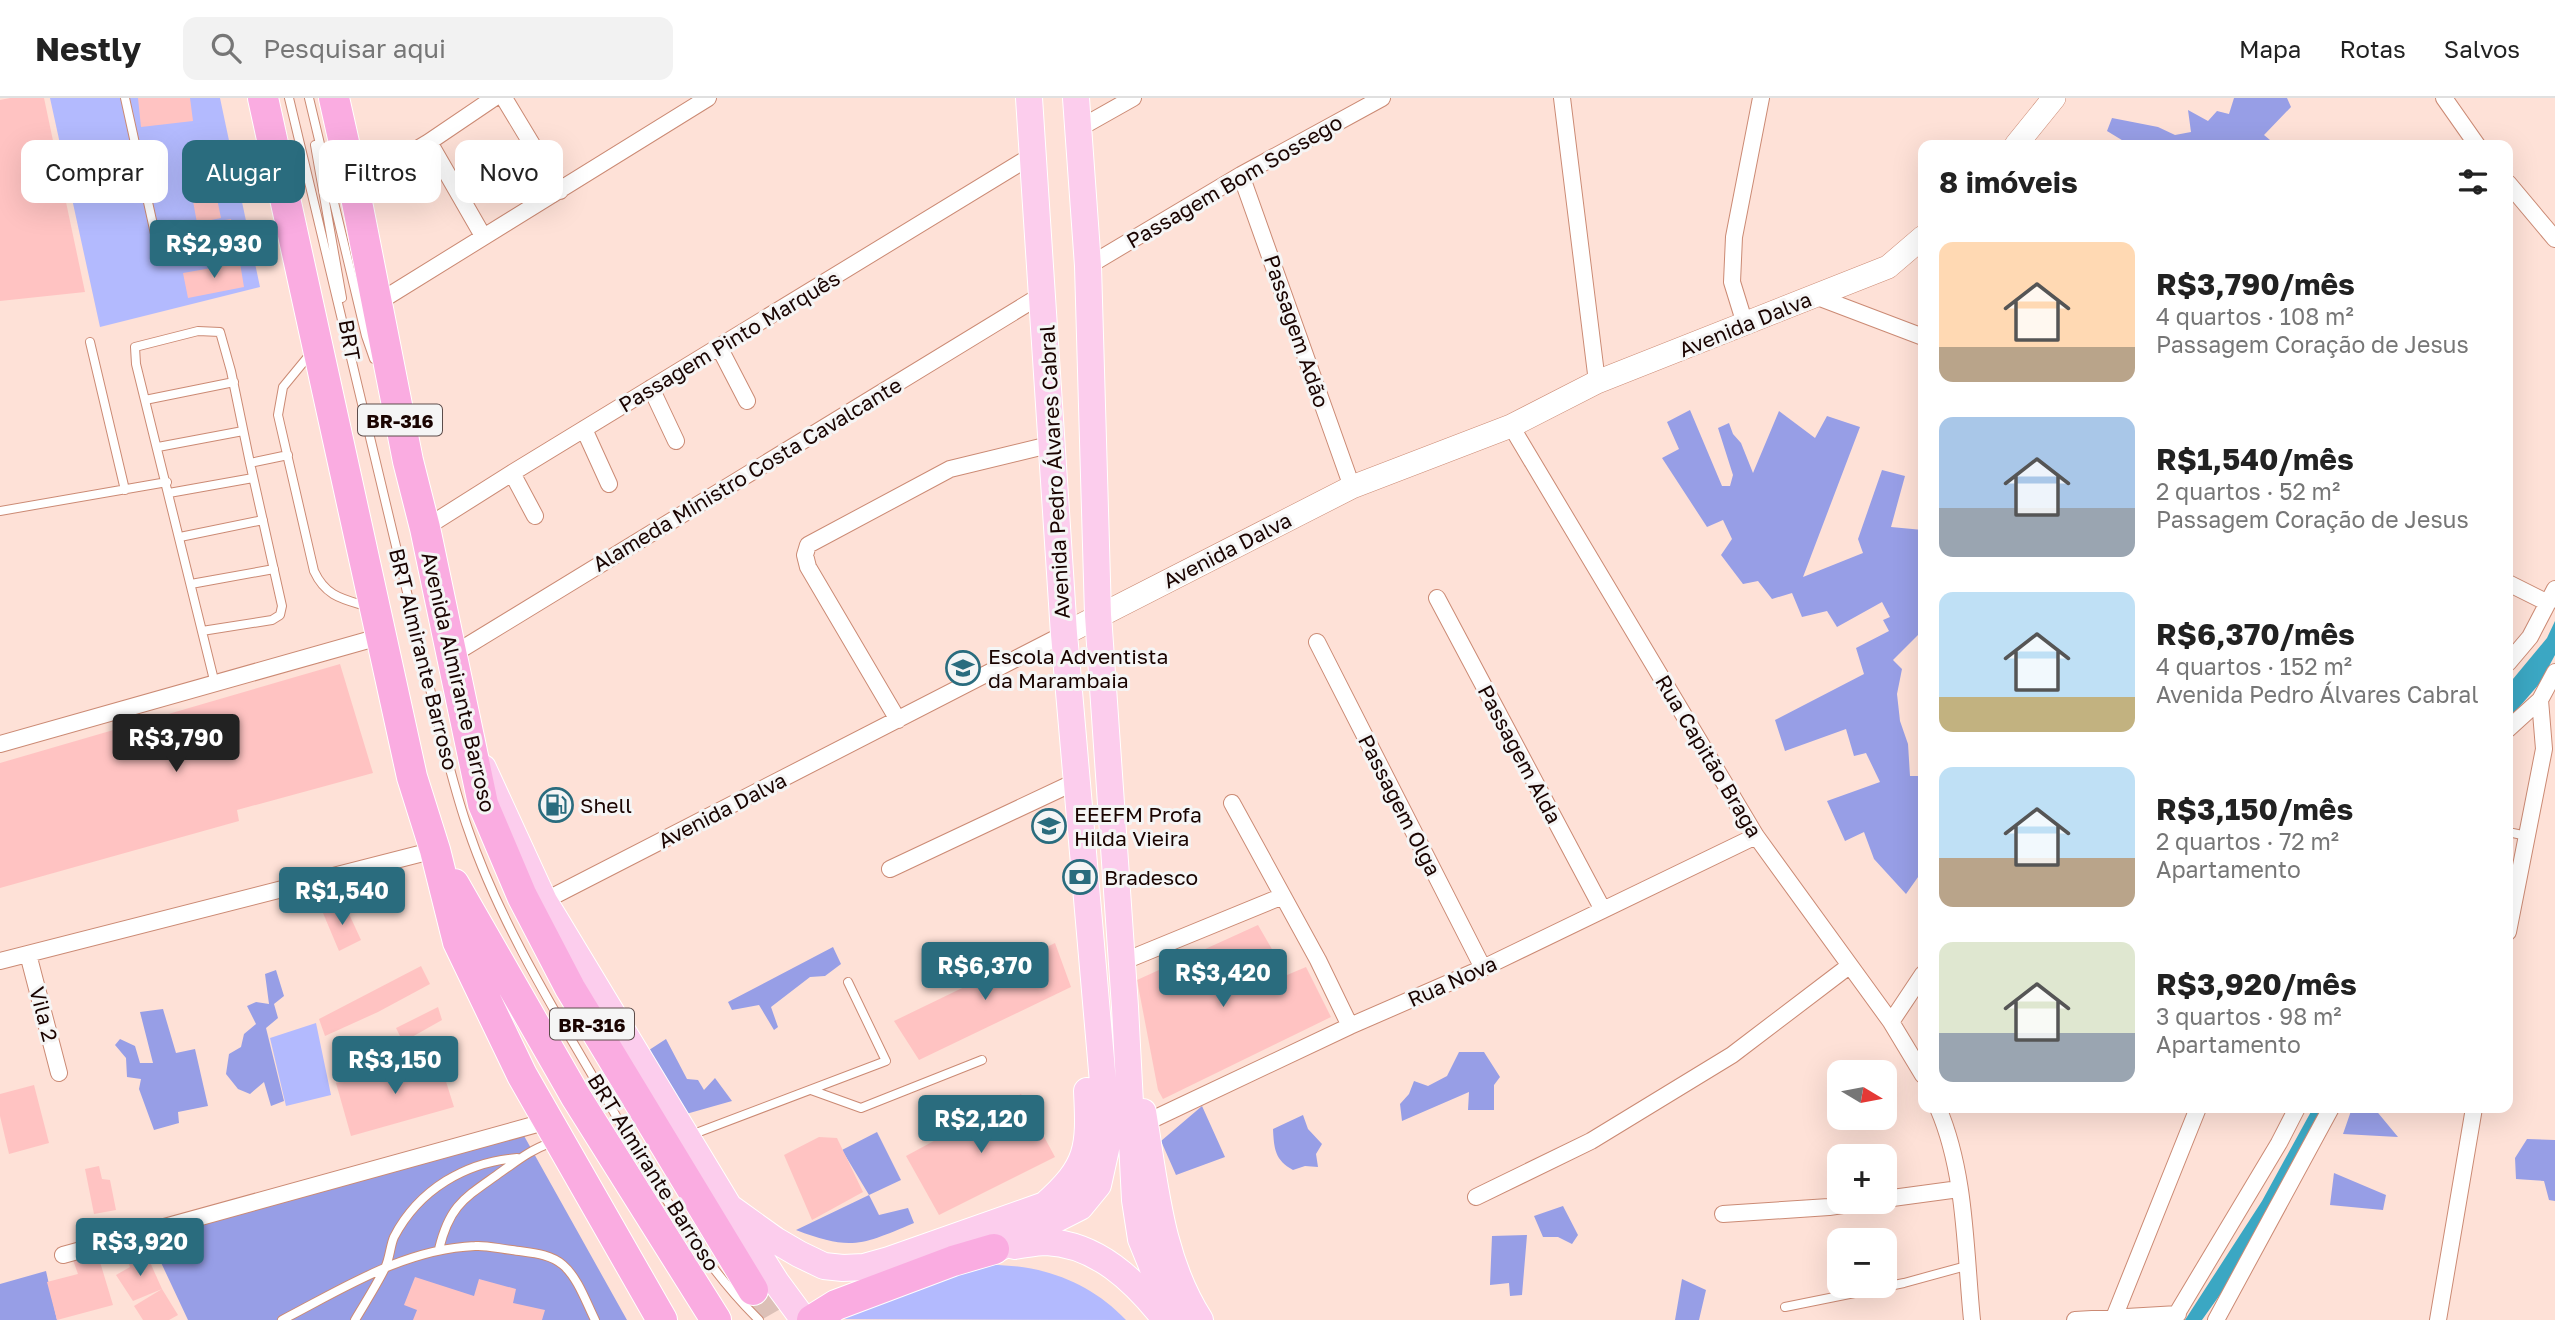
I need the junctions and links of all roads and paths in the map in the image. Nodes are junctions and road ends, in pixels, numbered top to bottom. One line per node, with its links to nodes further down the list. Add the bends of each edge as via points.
1 (125, 98): 33 (lane)
2 (262, 98): 41 (highway, BR-316)
3 (289, 98): 44 (lane, BRT)
4 (308, 98): 43 (lane, BRT); 44 (lane, BRT)
5 (334, 98): 18 (highway, Avenida Almirante Barroso / BR-316)
6 (494, 98): 19 (street)
7 (504, 98): 20 (street)
8 (708, 98): 26 (street)
9 (1030, 98): 23 (main road, Avenida Pedro Álvares Cabral)
10 (1076, 98): 17 (main road, Avenida Pedro Álvares Cabral)
11 (1133, 98): 17 (street)
12 (1382, 98): 25 (street, Passagem Bom Sossego)
13 (1562, 98): 46 (street)
14 (1761, 98): 38 (street, via 1734,237 1732,282)
15 (2054, 98): 21 (street)
16 (2444, 98): 22 (street)
17 (1078, 129): 34 (main road, Avenida Pedro Álvares Cabral)
18 (343, 140)
19 (432, 140)
20 (529, 140)
21 (2020, 140)
22 (2473, 140)
23 (1034, 155): 35 (main road, Avenida Pedro Álvares Cabral); 42 (street, Passagem Pinto Marquês)
24 (441, 163): 30 (street)
25 (1241, 175): 34 (street, Passagem Bom Sossego); 64 (street, Passagem Adão)
26 (563, 189)
27 (2513, 189): 31 (street)
28 (357, 203): 37 (highway, Avenida Almirante Barroso / BR-316)
29 (539, 203): 30 (street)
30 (482, 236): 37 (street)
31 (2555, 239)
32 (1918, 241): 36 (street, Avenida Dalva, via 1888,267)
33 (161, 261)
34 (1088, 266): 77 (main road, Avenida Pedro Álvares Cabral)
35 (1043, 294): 55 (main road, Avenida Pedro Álvares Cabral); 82 (street, Alameda Ministro Costa Cavalcante)
36 (1815, 296): 38 (street, Avenida Dalva); 39 (street)
37 (377, 303): 58 (highway, Avenida Almirante Barroso / BR-316)
38 (1745, 324): 46 (street, Avenida Dalva)
39 (1918, 335)
40 (90, 342): 65 (lane)
41 (318, 346): 57 (lane, via 283,387 278,415); 78 (highway, BR-316)
42 (719, 347): 48 (street, Passagem Pinto Marquês); 50 (street)
43 (379, 373)
44 (357, 380): 146 (lane, BRT Almirante Barroso, via 443,743 468,830 491,887 527,960 654,1179 712,1268)
45 (234, 382): 49 (lane); 49 (lane, via 220,332 198,331 135,347); 53 (lane)
46 (1597, 382): 51 (street, Avenida Dalva)
47 (383, 386): 58 (lane)
48 (651, 388): 52 (street, Passagem Pinto Marquês); 54 (street)
49 (145, 400): 56 (lane)
50 (747, 401)
51 (1511, 426): 64 (street, Avenida Dalva); 94 (street, Rua Capitão Braga)
52 (584, 429): 60 (street, Passagem Pinto Marquês); 63 (street)
53 (243, 430): 56 (lane); 59 (lane)
54 (676, 442)
55 (1053, 444): 80 (main road, Avenida Pedro Álvares Cabral); 87 (street, via 950,469 808,545 808,566)
56 (158, 447): 62 (lane)
57 (288, 455): 59 (lane); 78 (lane, via 320,583)
58 (408, 461): 70 (highway, Avenida Almirante Barroso / BR-316)
59 (250, 463): 61 (lane)
60 (512, 473): 68 (street); 70 (street, Passagem Pinto Marquês)
61 (253, 478): 66 (lane); 69 (lane)
62 (167, 482): 65 (lane); 66 (lane)
63 (609, 484)
64 (1352, 487): 77 (street, Avenida Dalva)
65 (125, 489): 67 (lane)
66 (169, 494): 71 (lane)
67 (0, 511)
68 (535, 516)
69 (262, 520): 71 (lane); 72 (lane)
70 (425, 528): 82 (highway, Avenida Almirante Barroso / BR-316)
71 (180, 537): 73 (lane)
72 (274, 569): 73 (lane); 79 (lane, via 280,615)
73 (191, 584): 79 (lane)
74 (2513, 585): 75 (street)
75 (2551, 596): 83 (street, via 2530,637)
76 (1437, 597): 102 (street, Passagem Alda)
77 (1098, 615): 80 (street, Avenida Dalva); 105 (main road, Avenida Pedro Álvares Cabral)
78 (376, 623): 85 (street); 96 (highway, BR-316, via 412,777)
79 (202, 631): 85 (lane)
80 (1064, 634): 87 (street, Avenida Dalva); 91 (main road, Avenida Pedro Álvares Cabral)
81 (1317, 642): 107 (street, Passagem Olga)
82 (452, 655): 89 (highway, Avenida Almirante Barroso / BR-316)
83 (2513, 657)
84 (2555, 673): 86 (street)
85 (215, 684): 90 (street)
86 (2540, 700): 88 (street); 95 (street, via 2544,749)
87 (898, 720): 99 (street, Avenida Dalva)
88 (2513, 724)
89 (470, 741): 99 (main road); 124 (highway, Avenida Almirante Barroso / BR-316, via 483,804 522,896 570,988)
90 (0, 744)
91 (1077, 780): 97 (street); 100 (main road, Avenida Pedro Álvares Cabral)
92 (1232, 803): 98 (street)
93 (2513, 833): 95 (lane)
94 (1756, 836): 102 (street, Rua Nova); 106 (street, Rua Capitão Braga)
95 (2527, 836): 101 (street)
96 (435, 850): 103 (street); 123 (highway, BR-316, via 458,942); 145 (highway, BR-316, via 576,1097)
97 (890, 869)
98 (1283, 896): 105 (street); 112 (street)
99 (544, 901): 124 (main road)
100 (1086, 901): 129 (main road, via 1079,942 1090,1132 1087,1151 1067,1185 1045,1205 889,1260 843,1268 824,1266 799,1254); 132 (main road, Avenida Pedro Álvares Cabral, via 1108,1126 1105,1161 1098,1185 1080,1207)
101 (2513, 907)
102 (1603, 910): 107 (street, Rua Nova)
103 (28, 954): 104 (street); 115 (street, Vila 2)
104 (0, 961)
105 (1122, 962): 110 (main road, Avenida Pedro Álvares Cabral)
106 (1849, 966): 111 (street, Rua Capitão Braga); 127 (street, via 1732,1055 1591,1141)
107 (1483, 968): 112 (street, Rua Nova)
108 (848, 982): 116 (lane, via 886,1062)
109 (1918, 982): 111 (street)
110 (1125, 1007): 122 (main road); 151 (main road, via 1135,1200 1142,1239)
111 (1891, 1022): 114 (street, Rua Capitão Braga)
112 (1350, 1026): 122 (street, Rua Nova)
113 (982, 1060): 116 (lane, via 861,1108)
114 (1918, 1067)
115 (60, 1073)
116 (810, 1090): 124 (lane)
117 (1940, 1113): 126 (street)
118 (2196, 1113): 140 (street)
119 (2294, 1113): 139 (street)
120 (2328, 1113): 155 (street)
121 (2473, 1113): 156 (street)
122 (1145, 1123): 152 (main road, via 1169,1252)
123 (553, 1130): 125 (lane); 134 (street); 144 (highway, BR-316)
124 (677, 1142): 129 (main road); 137 (highway, Avenida Almirante Barroso / BR-316)
125 (517, 1158): 133 (lane, via 457,1205); 135 (lane, via 467,1169 432,1189 393,1238)
126 (1959, 1189): 128 (street); 136 (street)
127 (1476, 1197)
128 (1897, 1197)
129 (729, 1207): 147 (main road)
130 (1827, 1207): 131 (street)
131 (1723, 1214)
132 (996, 1248): 148 (highway, via 836,1305); 149 (main road, via 1077,1261 1098,1271 1122,1290); 150 (main road, via 1046,1242 1098,1256 1147,1296)
133 (439, 1249): 135 (lane); 143 (lane, via 478,1245 555,1259 573,1277)
134 (63, 1255)
135 (387, 1265): 141 (lane); 142 (lane)
136 (1966, 1266): 138 (lane); 153 (street)
137 (753, 1290)
138 (1785, 1307)
139 (2175, 1317): 140 (street)
140 (2113, 1318): 154 (street)
141 (282, 1320)
142 (355, 1320)
143 (595, 1320)
144 (662, 1320)
145 (716, 1320)
146 (759, 1320)
147 (804, 1320)
148 (812, 1320)
149 (1142, 1320)
150 (1166, 1320)
151 (1174, 1320)
152 (1200, 1320)
153 (1972, 1320)
154 (2075, 1320)
155 (2217, 1320)
156 (2438, 1320)

